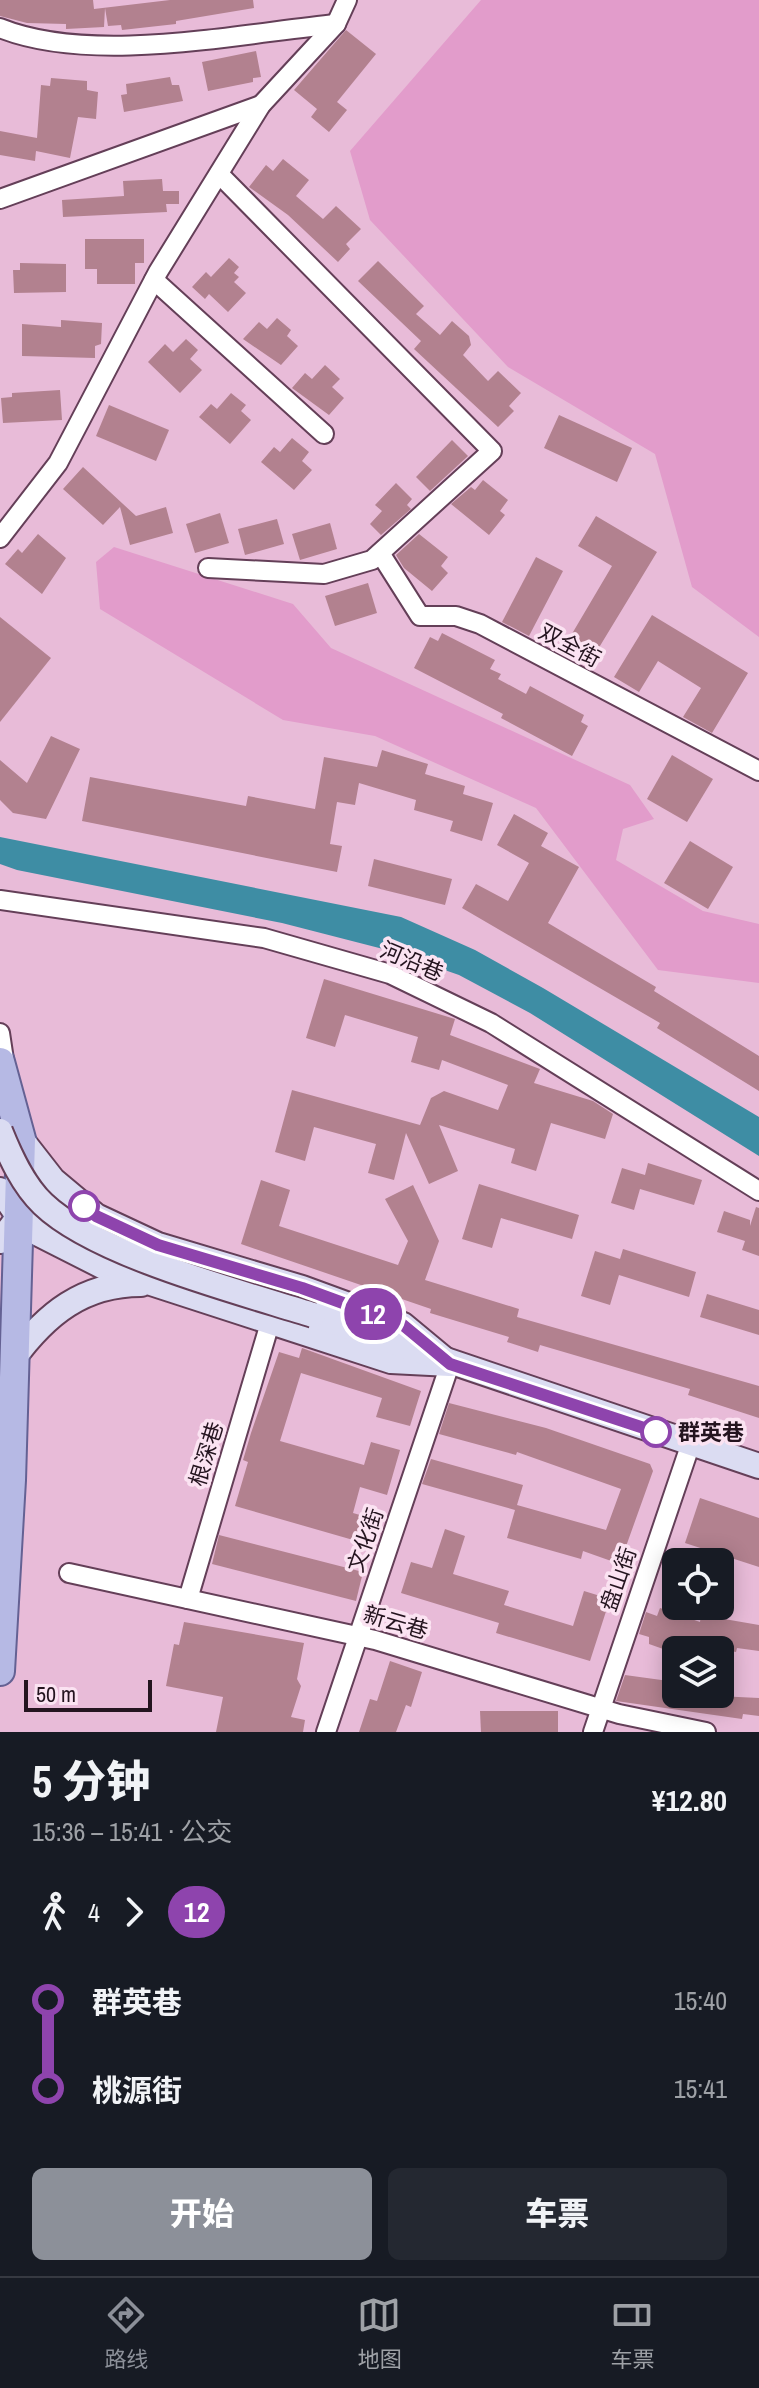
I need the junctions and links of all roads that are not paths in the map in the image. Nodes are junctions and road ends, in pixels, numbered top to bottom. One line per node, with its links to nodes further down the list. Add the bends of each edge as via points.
1 (347, 0): 2 (street)
2 (336, 24): 3 (street, via 122,46 28,40); 4 (street)
3 (0, 28)
4 (261, 105): 5 (street); 6 (street)
5 (219, 174): 7 (street); 10 (street, via 492,451)
6 (0, 199)
7 (154, 280): 8 (street); 9 (street, via 58,463)
8 (324, 434)
9 (0, 538)
10 (380, 553): 11 (street, via 324,574); 12 (street, 双全街, via 420,616 456,616 480,624)
11 (208, 568)
12 (759, 771)
13 (0, 900): 19 (street, 河沿巷, via 264,938 390,974 491,1023)
14 (0, 1033): 16 (street)
15 (0, 1062): 16 (main road)
16 (9, 1092): 17 (main road)
17 (10, 1135): 20 (main road); 22 (main road, via 96,1216); 26 (main road, bridge, via 12,1160 40,1202 65,1223 102,1242)
18 (0, 1190): 20 (main road)
19 (759, 1191)
20 (19, 1217): 21 (main road); 22 (main road, via 45,1216); 23 (main road, via 67,1249); 25 (main road)
21 (0, 1241)
22 (158, 1245): 26 (main road, via 403,1325)
23 (156, 1284): 24 (main road); 25 (main road, via 120,1284 84,1294 36,1327)
24 (270, 1323): 26 (main road, via 391,1361); 30 (street, 根深巷)
25 (13, 1359): 32 (main road)
26 (450, 1364): 27 (main road); 31 (street, 文化街)
27 (691, 1443): 28 (main road); 33 (street, 盘山街)
28 (759, 1466)
29 (69, 1573): 30 (street, 新云巷)
30 (188, 1599): 31 (street, 新云巷)
31 (358, 1636): 33 (street, 新云巷); 34 (street, 文化街)
32 (0, 1671)
33 (601, 1708): 35 (street, 盘山街); 36 (street, 新云巷)
34 (326, 1732)
35 (593, 1732)
36 (706, 1732)

